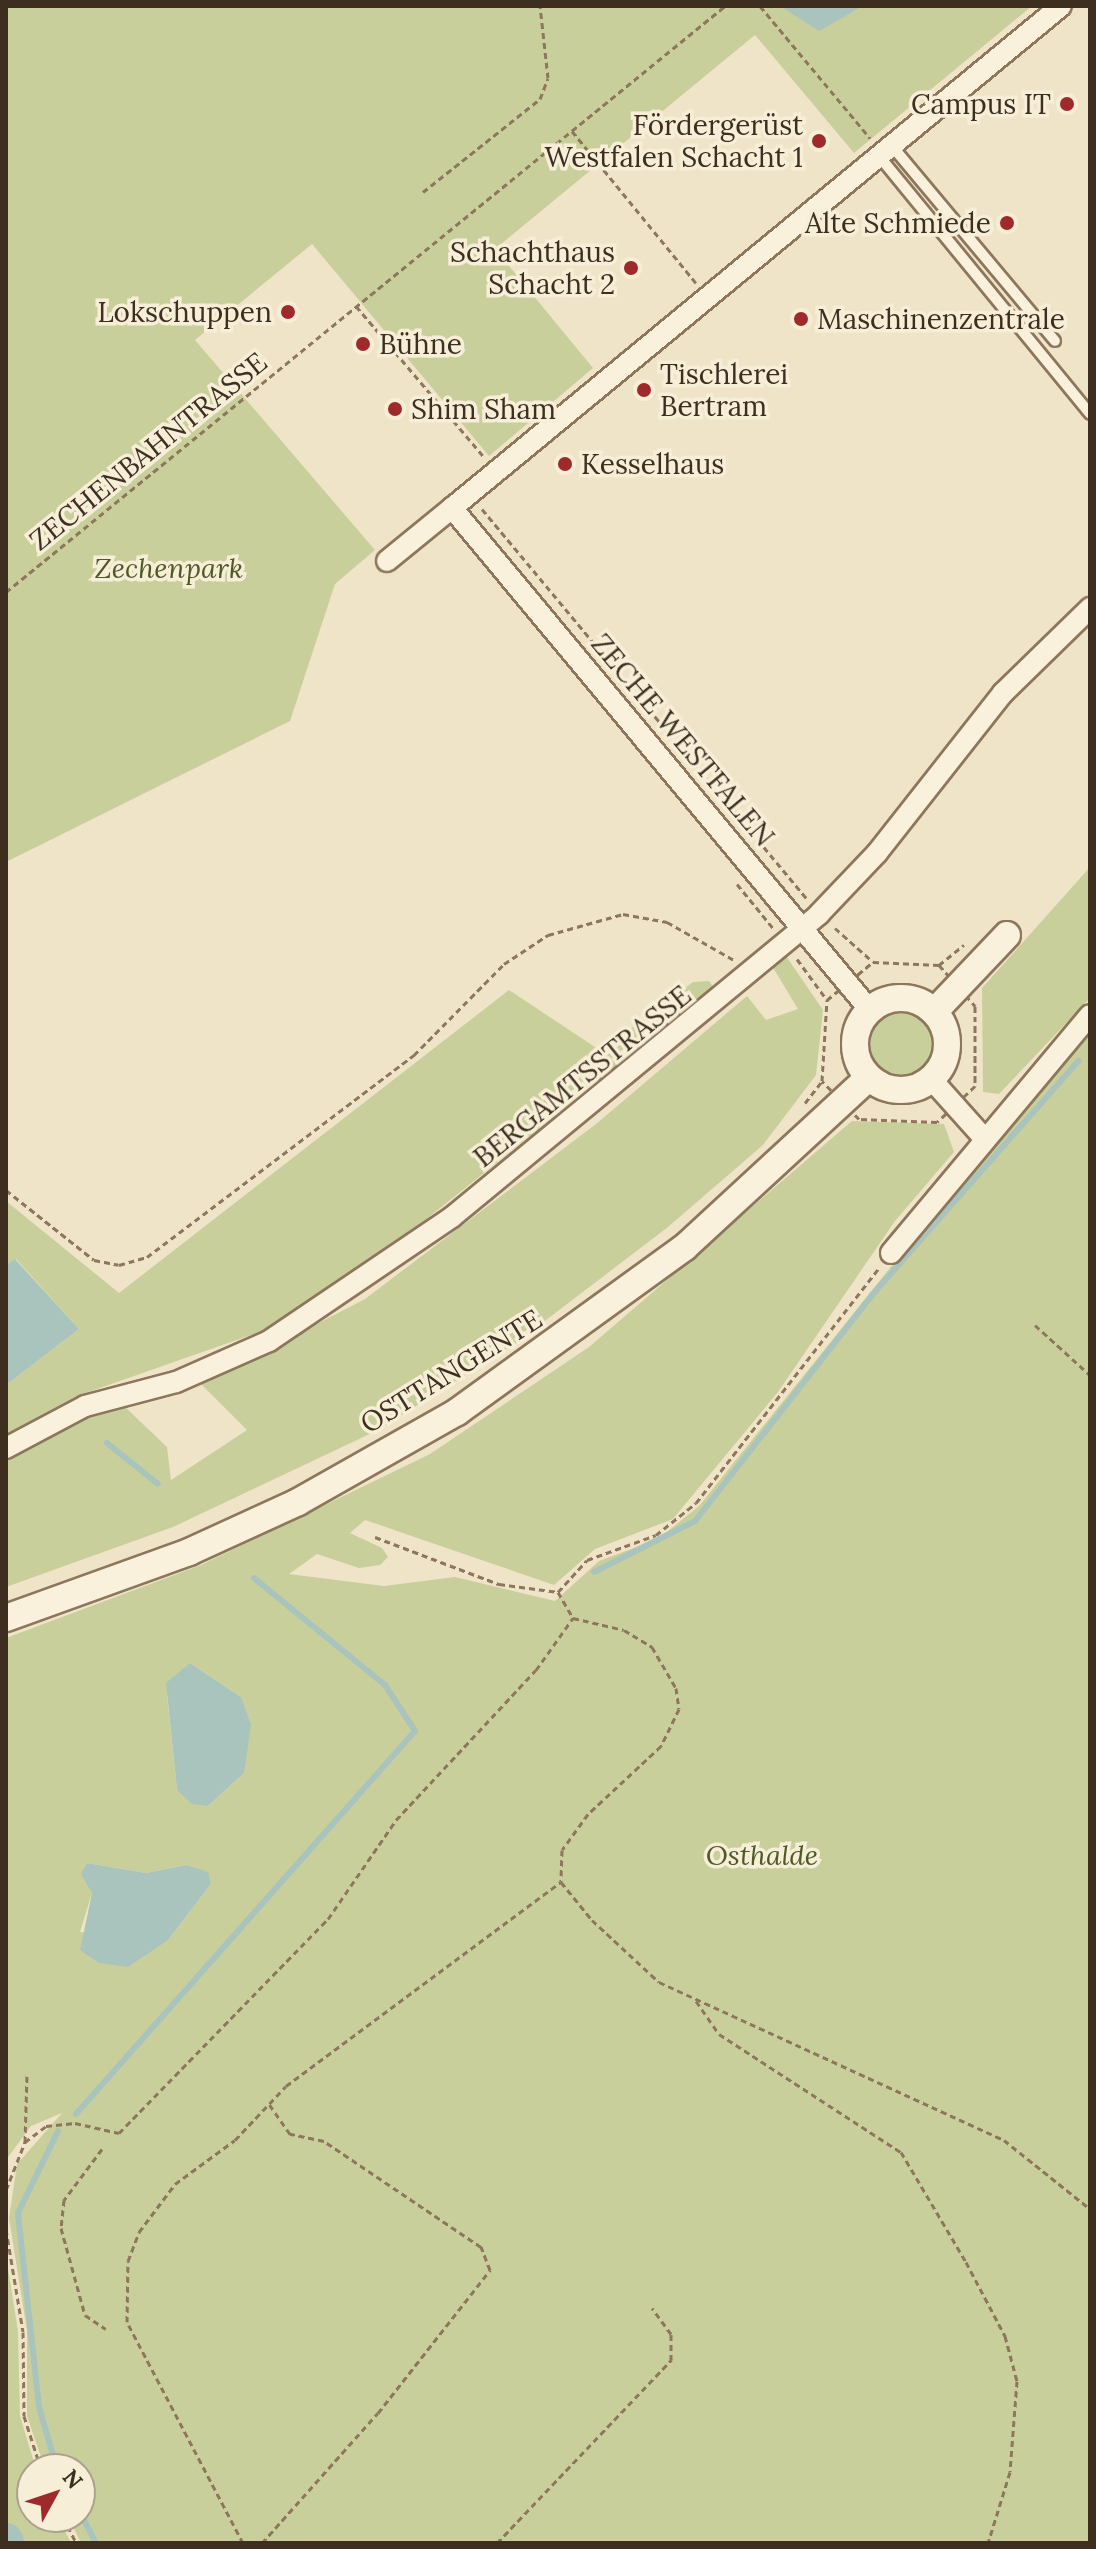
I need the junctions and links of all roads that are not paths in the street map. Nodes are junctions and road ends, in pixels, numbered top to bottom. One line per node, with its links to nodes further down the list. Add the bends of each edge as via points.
1 (1061, 6): 2 (street)
2 (884, 152): 3 (lane); 4 (lane); 5 (street)
3 (1055, 341)
4 (1090, 414)
5 (452, 508): 6 (street); 8 (street, ZECHE WESTFALEN)
6 (387, 561)
7 (1090, 608): 8 (street, BERGAMTSSTRASSE, via 1003,693)
8 (803, 928): 10 (street, ZECHE WESTFALEN); 17 (street, BERGAMTSSTRASSE, via 361,1285 269,1341 176,1382 85,1406)
9 (1007, 935): 11 (street)
10 (869, 1009): 11 (street, via 895,998); 13 (street, via 854,1051)
11 (934, 1012): 14 (street, via 947,1039)
12 (1090, 1015): 15 (street)
13 (868, 1078): 14 (street, via 892,1090); 18 (street, OSTTANGENTE, via 685,1247 457,1412 298,1502 189,1552)
14 (932, 1080): 15 (street)
15 (983, 1137): 16 (street)
16 (891, 1253)
17 (6, 1448)
18 (6, 1618)

